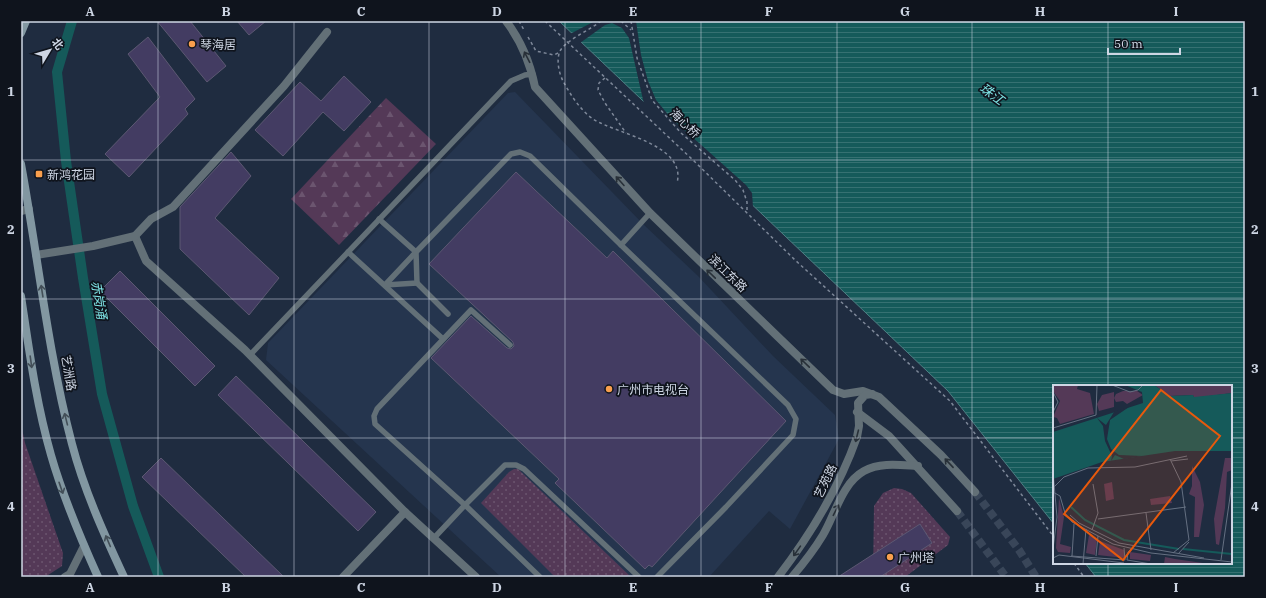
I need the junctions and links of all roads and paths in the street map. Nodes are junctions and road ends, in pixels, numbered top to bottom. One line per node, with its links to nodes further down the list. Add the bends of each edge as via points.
1 (26, 21): 10 (main road)
2 (506, 21): 13 (street, 滨江东路, one-way to 2, via 526,53)
3 (519, 21): 12 (path, via 536,51 554,55)
4 (545, 21): 11 (path)
5 (601, 21): 11 (path)
6 (621, 21): 8 (path)
7 (631, 21): 8 (path, 海心桥)
8 (632, 31): 20 (path, 海心桥, via 637,58 652,100 681,133 739,185 747,202)
9 (327, 32): 22 (street, via 284,86 174,207 151,219)
10 (21, 33)
11 (567, 42): 12 (path); 14 (path)
12 (560, 52): 15 (path, via 558,61 561,77 582,109 592,118)
13 (533, 74): 19 (street, 滨江东路, one-way to 13, via 535,87); 21 (lane, via 511,81)
14 (605, 78): 15 (path, via 599,84 598,90); 20 (path)
15 (627, 134): 17 (path, via 668,154 678,170)
16 (21, 164): 18 (main road, 艺洲路)
17 (677, 183)
18 (25, 210): 26 (main road, 艺洲路)
19 (650, 213): 23 (lane); 35 (street, 滨江东路, one-way to 19, via 863,391 844,394 834,390)
20 (747, 213): 42 (path, via 950,401)
21 (379, 219): 24 (lane); 25 (lane)
22 (134, 236): 26 (street); 34 (street, via 146,260)
23 (621, 245): 25 (lane, via 530,156 520,152 511,154); 53 (lane, via 788,406 796,419 793,435)
24 (348, 252): 28 (lane); 34 (lane)
25 (416, 252): 27 (lane); 28 (lane)
26 (36, 255): 48 (main road, 艺洲路, one-way to 26, via 91,501 72,445 59,390)
27 (417, 283): 28 (lane); 30 (lane)
28 (385, 285): 32 (lane)
29 (21, 296): 31 (main road)
30 (448, 314)
31 (23, 325): 44 (main road, one-way to 44, via 51,455)
32 (443, 339): 33 (lane, via 471,310); 39 (lane, via 377,409 374,416 375,424)
33 (510, 345)
34 (250, 355): 41 (street)
35 (873, 394): 36 (street, via 861,399); 38 (street, one-way to 35, via 942,454 890,406)
36 (857, 412): 37 (street, via 889,436); 54 (street, 艺苑路, one-way to 54, via 857,437 839,480 813,528)
37 (918, 466): 40 (street); 55 (street, 艺苑路, one-way to 37, via 823,535 846,489 857,476 876,467)
38 (975, 492)
39 (465, 506): 43 (lane); 51 (lane); 52 (lane, via 505,465 516,465 524,469)
40 (957, 511)
41 (405, 512): 43 (street); 49 (street)
42 (1053, 536)
43 (434, 538): 50 (street)
44 (84, 546): 46 (street, via 70,574); 47 (main road)
45 (1075, 564): 56 (path)
46 (65, 577)
47 (98, 577)
48 (124, 577)
49 (343, 577)
50 (476, 577)
51 (540, 577)
52 (639, 577)
53 (657, 577)
54 (778, 577)
55 (792, 577)
56 (1084, 577)

